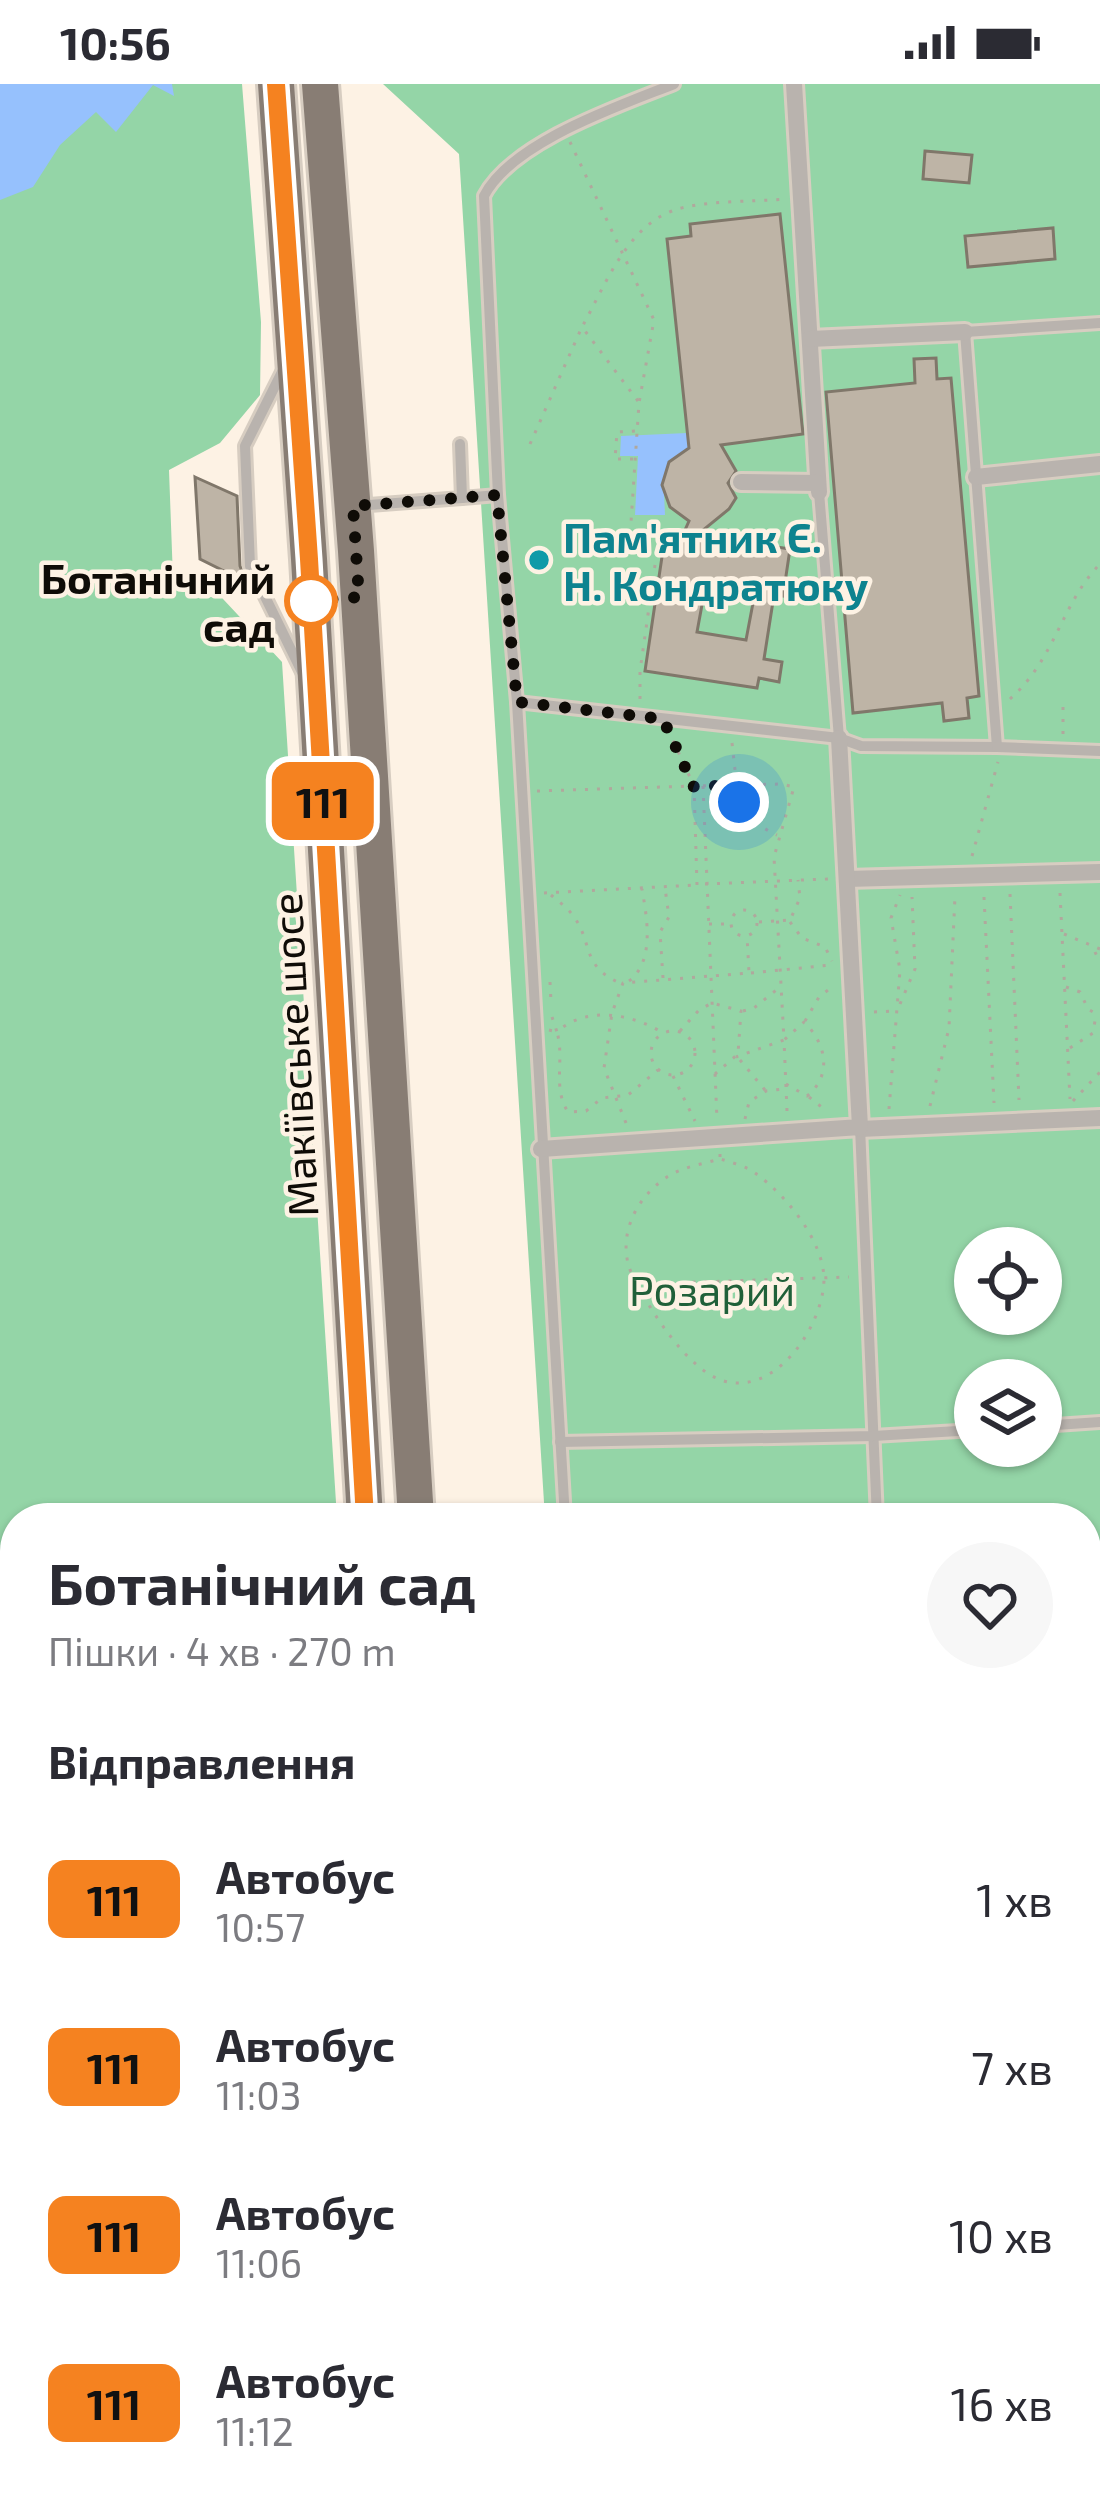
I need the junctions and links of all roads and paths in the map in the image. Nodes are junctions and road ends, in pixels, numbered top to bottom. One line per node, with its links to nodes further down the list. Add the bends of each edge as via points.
1 (276, 84): 12 (main road, Макіївське шосе)
2 (320, 84): 24 (main road)
3 (674, 84): 5 (lane)
4 (794, 84): 6 (street)
5 (566, 132): 7 (path); 22 (lane, via 493,178 484,196)
6 (801, 197): 7 (path, via 674,210 647,225); 11 (street)
7 (623, 254): 9 (path); 13 (path, via 654,320)
8 (1100, 323): 10 (lane)
9 (582, 328): 13 (path); 16 (path)
10 (965, 332): 11 (street); 19 (lane)
11 (810, 339): 21 (street)
12 (294, 345): 28 (main road, Макіївське шосе); 28 (lane, via 245,446 250,566)
13 (639, 403): 14 (path)
14 (636, 433): 17 (path); 17 (path, via 617,432 615,459)
15 (460, 443): 23 (lane)
16 (530, 444)
17 (635, 457): 25 (path)
18 (1100, 464): 19 (street)
19 (976, 477): 31 (lane)
20 (741, 482): 21 (street)
21 (818, 488): 35 (lane)
22 (497, 495): 23 (lane); 29 (lane)
23 (462, 498): 24 (lane)
24 (353, 506): 120 (main road)
25 (632, 522)
26 (656, 558): 32 (path)
27 (1100, 564): 31 (path, via 1040,668)
28 (317, 702): 119 (main road, Макіївське шосе)
29 (517, 702): 32 (lane); 42 (lane)
30 (1064, 707): 37 (path)
31 (994, 711): 36 (lane)
32 (640, 715): 33 (lane)
33 (663, 719): 34 (lane); 41 (path)
34 (730, 727): 35 (lane); 39 (path)
35 (839, 738): 36 (lane, via 861,746); 50 (street)
36 (999, 747): 37 (lane); 49 (path)
37 (1064, 749): 38 (lane)
38 (1100, 751)
39 (737, 785): 40 (path); 43 (path); 45 (path, via 794,787)
40 (703, 786): 41 (path); 54 (path)
41 (694, 787): 42 (path); 55 (path)
42 (523, 791): 59 (lane)
43 (753, 821): 44 (path); 45 (path)
44 (746, 832)
45 (778, 835): 53 (path)
46 (1100, 872): 47 (street)
47 (1060, 873): 48 (street); 65 (path)
48 (1009, 874): 49 (street); 100 (path)
49 (968, 876): 51 (street); 101 (path); 102 (path)
50 (848, 879): 51 (street); 52 (path); 69 (street)
51 (912, 879): 80 (path, via 916,969); 80 (path, via 891,918)
52 (798, 880): 53 (path); 60 (path)
53 (776, 881): 54 (path); 61 (path)
54 (705, 884): 55 (path); 64 (path)
55 (697, 885): 56 (path)
56 (665, 886): 57 (path); 74 (path)
57 (642, 887): 58 (path); 75 (path, via 643,965)
58 (548, 892): 59 (path); 75 (path, via 578,922 599,969)
59 (530, 893): 68 (lane)
60 (790, 920): 61 (path); 69 (path, via 802,938)
61 (777, 921): 62 (path); 71 (path)
62 (758, 922): 63 (path, via 743,909); 66 (path)
63 (731, 924): 64 (path); 66 (path)
64 (707, 925): 73 (path)
65 (1062, 933): 67 (path); 77 (path)
66 (747, 935): 72 (path)
67 (1097, 950): 70 (path)
68 (531, 961): 85 (lane); 87 (path, via 551,984)
69 (844, 963): 71 (path); 82 (street); 84 (path)
70 (1100, 963)
71 (780, 971): 72 (path); 76 (path)
72 (749, 973): 73 (path)
73 (710, 976): 74 (path); 78 (path)
74 (663, 980): 75 (path)
75 (623, 983): 81 (path)
76 (781, 986): 79 (path); 89 (path)
77 (1064, 987): 83 (path, via 1080,992); 90 (path)
78 (712, 1003): 79 (path); 86 (path); 94 (path)
79 (741, 1011): 91 (path)
80 (897, 1011): 82 (path); 104 (path)
81 (612, 1013): 87 (path); 88 (path); 98 (path, via 604,1068)
82 (855, 1014): 103 (street)
83 (1098, 1016): 90 (path, via 1093,1033)
84 (804, 1022): 89 (path); 96 (path, via 822,1046 820,1082 807,1096)
85 (538, 1028): 87 (path); 109 (lane)
86 (680, 1031): 88 (path); 95 (path, via 695,1055)
87 (557, 1032): 98 (path, via 558,1090 568,1112)
88 (663, 1033): 92 (path, via 652,1047)
89 (784, 1040): 91 (path); 96 (path)
90 (1067, 1052): 93 (path, via 1070,1103)
91 (738, 1058): 94 (path); 97 (path)
92 (658, 1070): 95 (path); 98 (path)
93 (1100, 1072)
94 (714, 1074): 107 (path)
95 (672, 1075): 107 (path)
96 (786, 1086): 97 (path); 105 (path)
97 (766, 1091): 106 (path, via 744,1116)
98 (617, 1097): 108 (path)
99 (1100, 1118): 100 (street)
100 (1019, 1122): 101 (street)
101 (995, 1123): 102 (street)
102 (931, 1127): 104 (street)
103 (860, 1128): 104 (street); 105 (street); 111 (lane)
104 (886, 1129)
105 (788, 1132): 106 (street)
106 (752, 1134): 107 (street)
107 (710, 1137): 108 (street); 110 (path)
108 (636, 1142): 109 (street)
109 (541, 1149): 118 (lane)
110 (720, 1159): 112 (path, via 752,1170 806,1228); 113 (path, via 670,1175 646,1194 629,1223 625,1252)
111 (865, 1275): 112 (path); 117 (lane)
112 (824, 1280): 113 (path); 113 (path, via 795,1355 772,1372 724,1381 674,1340)
113 (637, 1284)
114 (1100, 1422): 115 (lane)
115 (1062, 1425)
116 (954, 1431): 117 (lane)
117 (873, 1436): 118 (lane); 122 (lane)
118 (560, 1442): 121 (lane)
119 (364, 1503)
120 (415, 1503)
121 (564, 1503)
122 (876, 1503)

